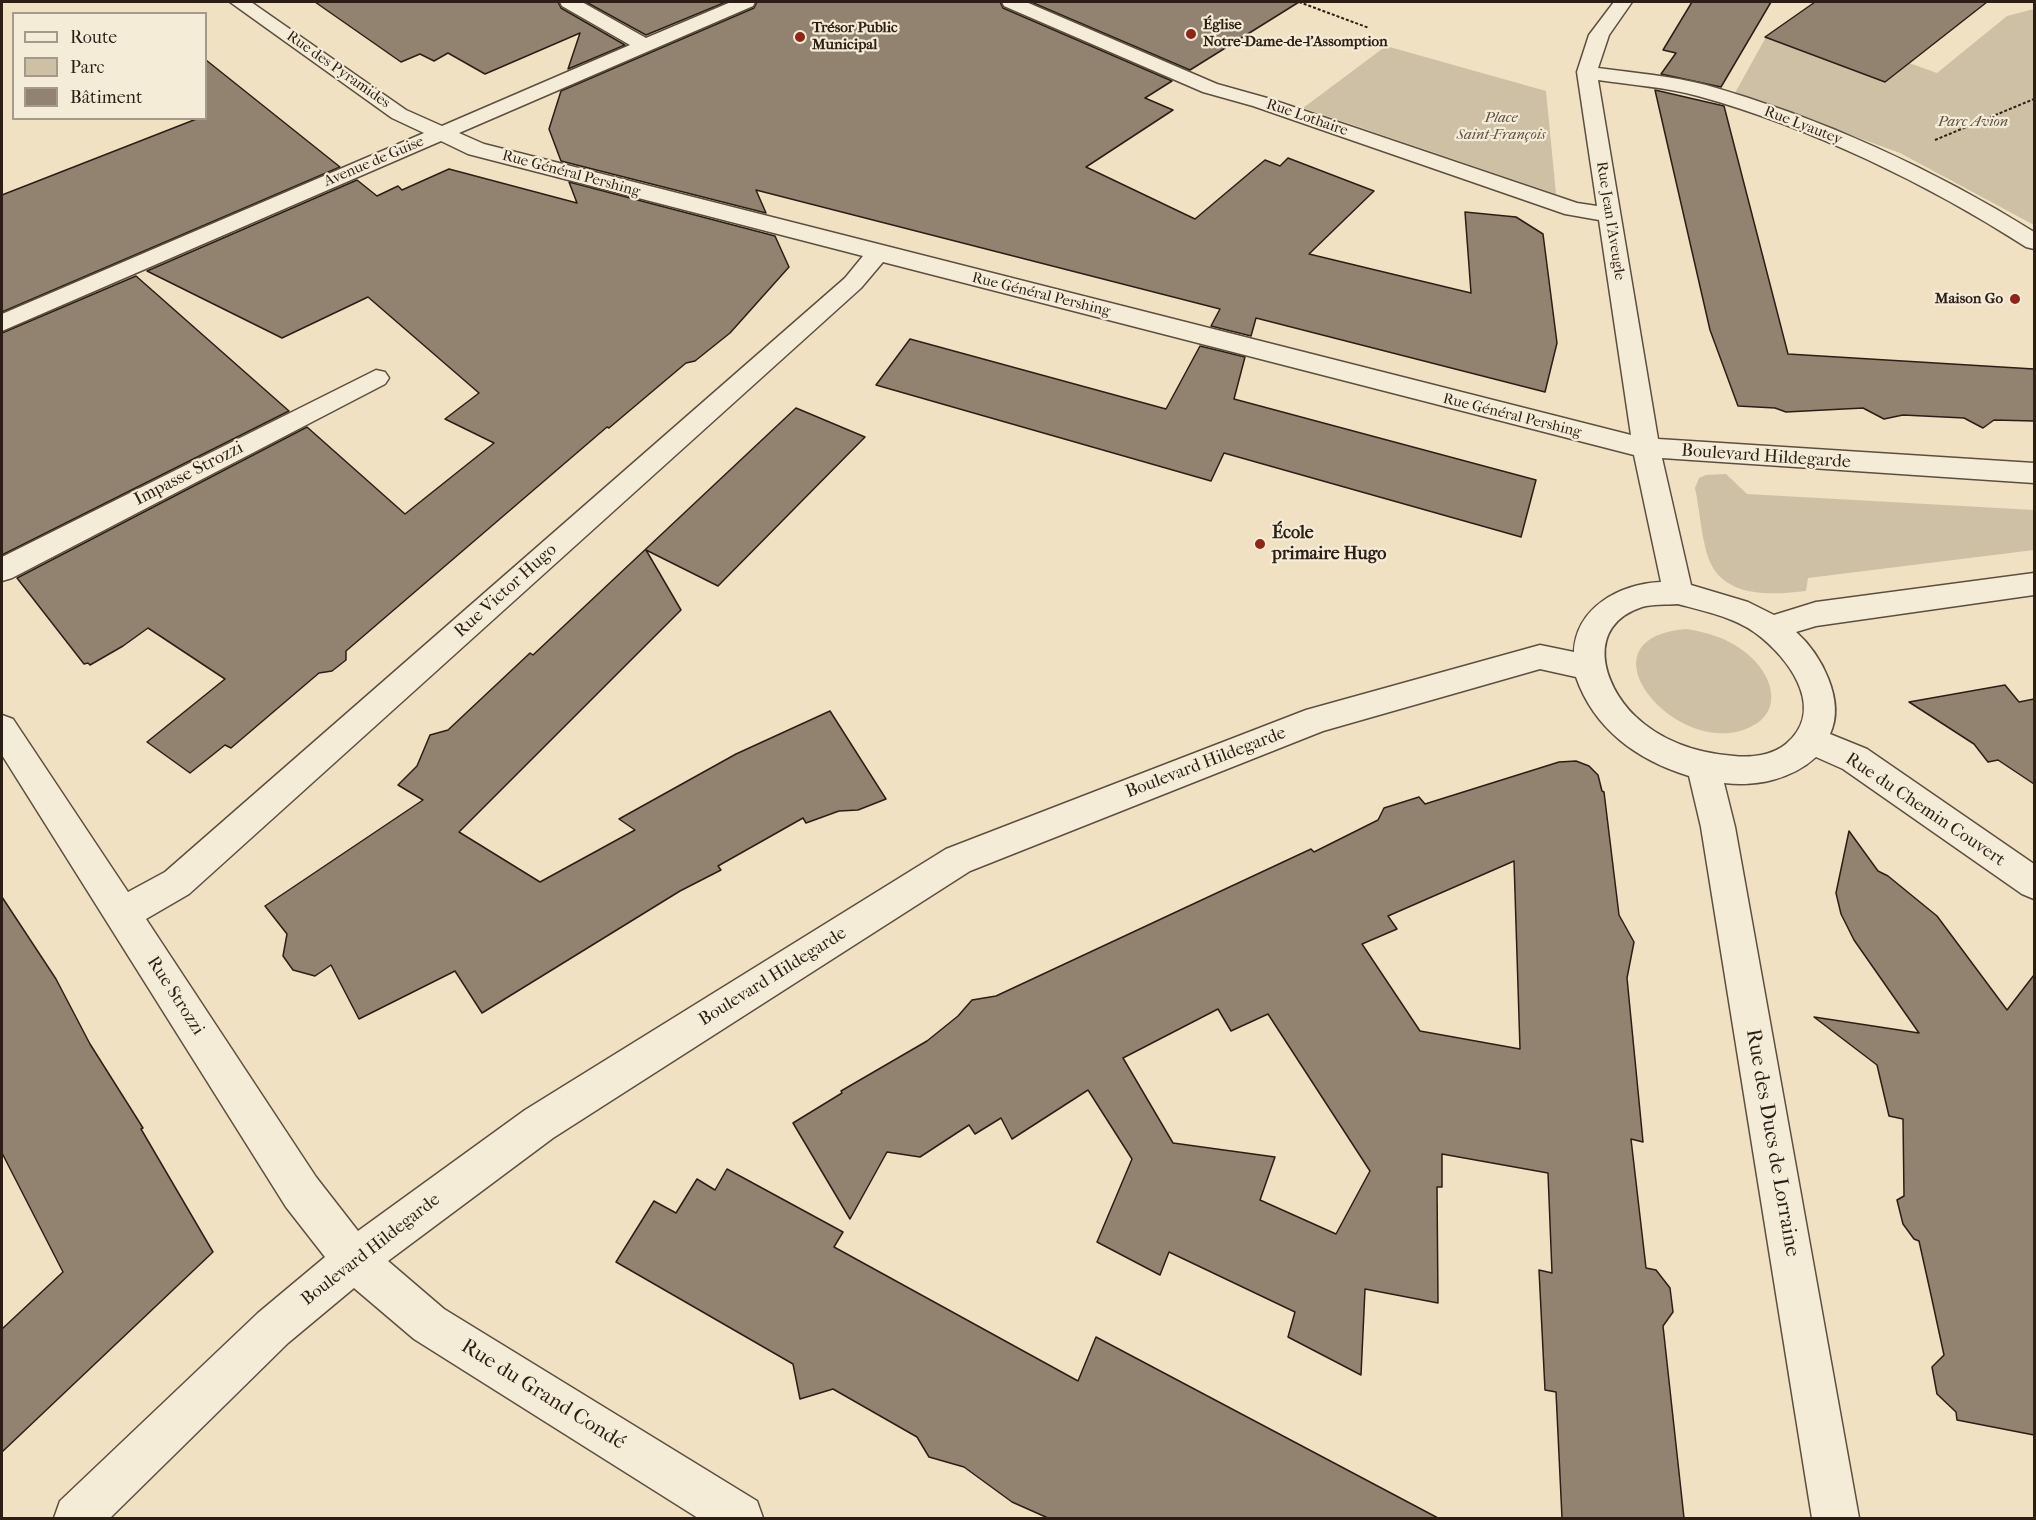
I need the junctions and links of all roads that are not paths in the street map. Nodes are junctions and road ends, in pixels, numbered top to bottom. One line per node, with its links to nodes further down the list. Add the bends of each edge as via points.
1 (239, 2): 8 (street, Rue des Pyramides, via 399,114)
2 (569, 2): 6 (street)
3 (746, 2): 6 (street, Avenue de Guise)
4 (1011, 2): 9 (street, Rue Lothaire, via 1210,88 1573,209)
5 (1623, 2): 7 (street, Rue Jean l'Aveugle, via 1599,35)
6 (645, 45): 8 (street, Avenue de Guise)
7 (1587, 72): 9 (street, Rue Jean l'Aveugle); 10 (street, Rue Lyautey, via 1700,90 1823,131 1987,212)
8 (440, 134): 11 (street, Rue Général Pershing, via 476,149); 12 (street, Avenue de Guise)
9 (1609, 215): 14 (street, Rue Jean l'Aveugle)
10 (2034, 242)
11 (877, 254): 14 (street, Rue Général Pershing); 25 (street, Rue Victor Hugo, via 854,283 177,883)
12 (2, 323)
13 (376, 378): 16 (street, Impasse Strozzi)
14 (1646, 448): 15 (street, Boulevard Hildegarde); 18 (street)
15 (2034, 473)
16 (2, 570)
17 (2034, 585): 19 (street, via 1816,614)
18 (1678, 593): 19 (street, via 1726,604); 20 (street, via 1639,597 1608,611 1590,636)
19 (1770, 628): 22 (street, via 1798,654 1817,684 1821,714)
20 (1587, 667): 23 (street, via 1599,698 1626,728 1661,752); 26 (street, Boulevard Hildegarde, via 1540,657 1317,719 958,860 539,1124)
21 (2, 728): 25 (street, Rue Strozzi)
22 (1813, 741): 23 (street, via 1788,763 1749,772); 24 (street, Rue du Chemin Couvert, via 1855,759)
23 (1704, 768): 29 (street, Rue des Ducs de Lorraine, via 1722,849)
24 (2034, 884)
25 (122, 914): 26 (street, Rue Strozzi, via 301,1192)
26 (354, 1260): 27 (street, Boulevard Hildegarde, via 273,1328); 28 (street, Rue du Grand Condé, via 429,1324)
27 (77, 1518)
28 (740, 1518)
29 (1836, 1518)

